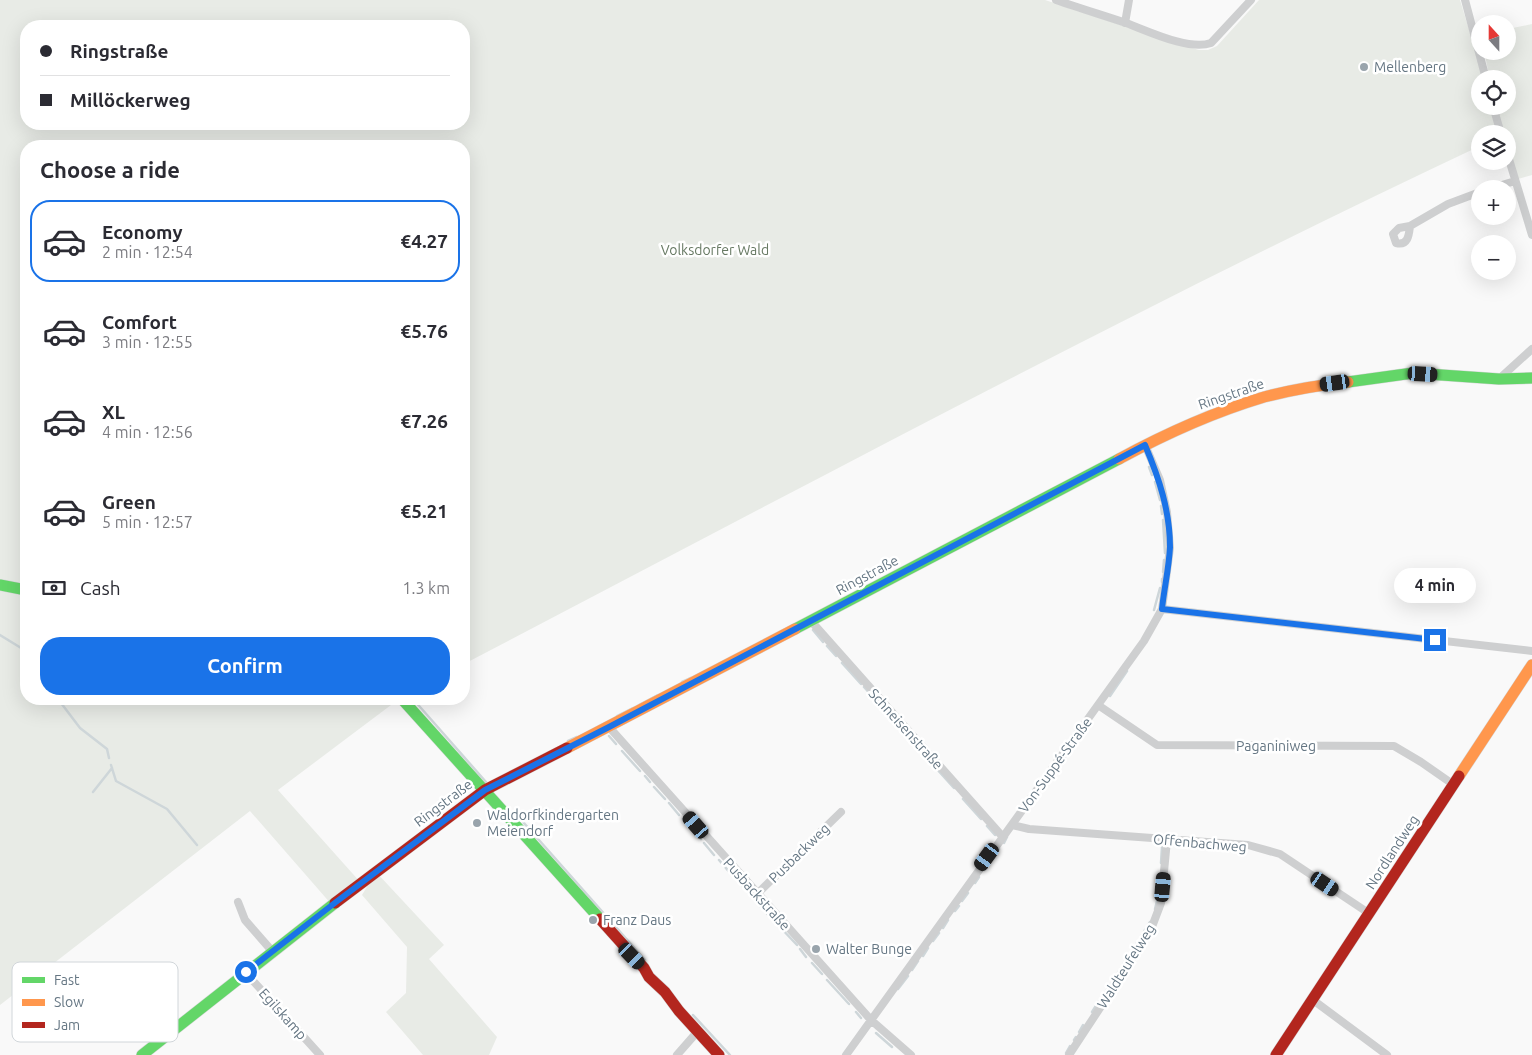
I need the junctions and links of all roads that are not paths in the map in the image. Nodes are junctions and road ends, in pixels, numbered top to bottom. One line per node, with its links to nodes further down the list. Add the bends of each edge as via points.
1 (1056, 0): 5 (street)
2 (1129, 0): 5 (street)
3 (1251, 0): 5 (street, via 1206,45 1174,40)
4 (1464, 0): 6 (street)
5 (1125, 23)
6 (1483, 70)
7 (1516, 184): 10 (street)
8 (1471, 195): 9 (street, via 1448,204)
9 (1410, 226)
10 (1532, 235)
11 (1532, 349): 13 (street)
12 (1532, 378): 13 (street, Ringstraße)
13 (1499, 379): 14 (street, Ringstraße, via 1413,373 1323,385 1265,397 1210,416)
14 (1145, 445): 17 (street, Von-Suppé-Straße, via 1160,480 1167,512 1170,548); 18 (street, Ringstraße)
15 (0, 585): 16 (street)
16 (20, 589)
17 (1162, 609): 19 (street); 22 (street, Von-Suppé-Straße, via 1144,641)
18 (811, 621): 23 (street, Ringstraße); 28 (street, Schneisenstraße)
19 (1532, 651)
20 (1531, 670): 24 (street, Nordlandweg)
21 (407, 705): 25 (street)
22 (1098, 705): 24 (street, Paganiniweg, via 1157,745 1394,746); 27 (street, Von-Suppé-Straße)
23 (609, 727): 25 (street, Ringstraße); 30 (street, Pusbackstraße)
24 (1454, 785): 32 (street, Nordlandweg)
25 (485, 790): 33 (street, Ringstraße); 38 (street, via 644,968 670,986)
26 (841, 812): 30 (street, Pusbackweg)
27 (1012, 825): 28 (street, Von-Suppé-Straße); 29 (street, Offenbachweg)
28 (1002, 836): 36 (street, Von-Suppé-Straße)
29 (1167, 840): 32 (street, Offenbachweg, via 1248,845 1280,854); 46 (street, Waldteufelweg, via 1161,903 1150,932)
30 (757, 894): 36 (street, Pusbackstraße)
31 (238, 902): 33 (street, via 246,920)
32 (1370, 914): 35 (street, Nordlandweg)
33 (272, 951): 34 (street, Ringstraße)
34 (246, 972): 37 (street, Ringstraße); 41 (street, Egilskamp)
35 (1313, 1000): 47 (street, Nordlandweg); 48 (street)
36 (871, 1020): 44 (street, Von-Suppé-Straße); 45 (street, Pusbackstraße)
37 (178, 1026)
38 (698, 1031): 42 (street); 43 (street)
39 (158, 1042): 40 (street, Ringstraße)
40 (142, 1055)
41 (320, 1055)
42 (676, 1055)
43 (719, 1055)
44 (846, 1055)
45 (911, 1055)
46 (1069, 1055)
47 (1276, 1055)
48 (1387, 1055)

